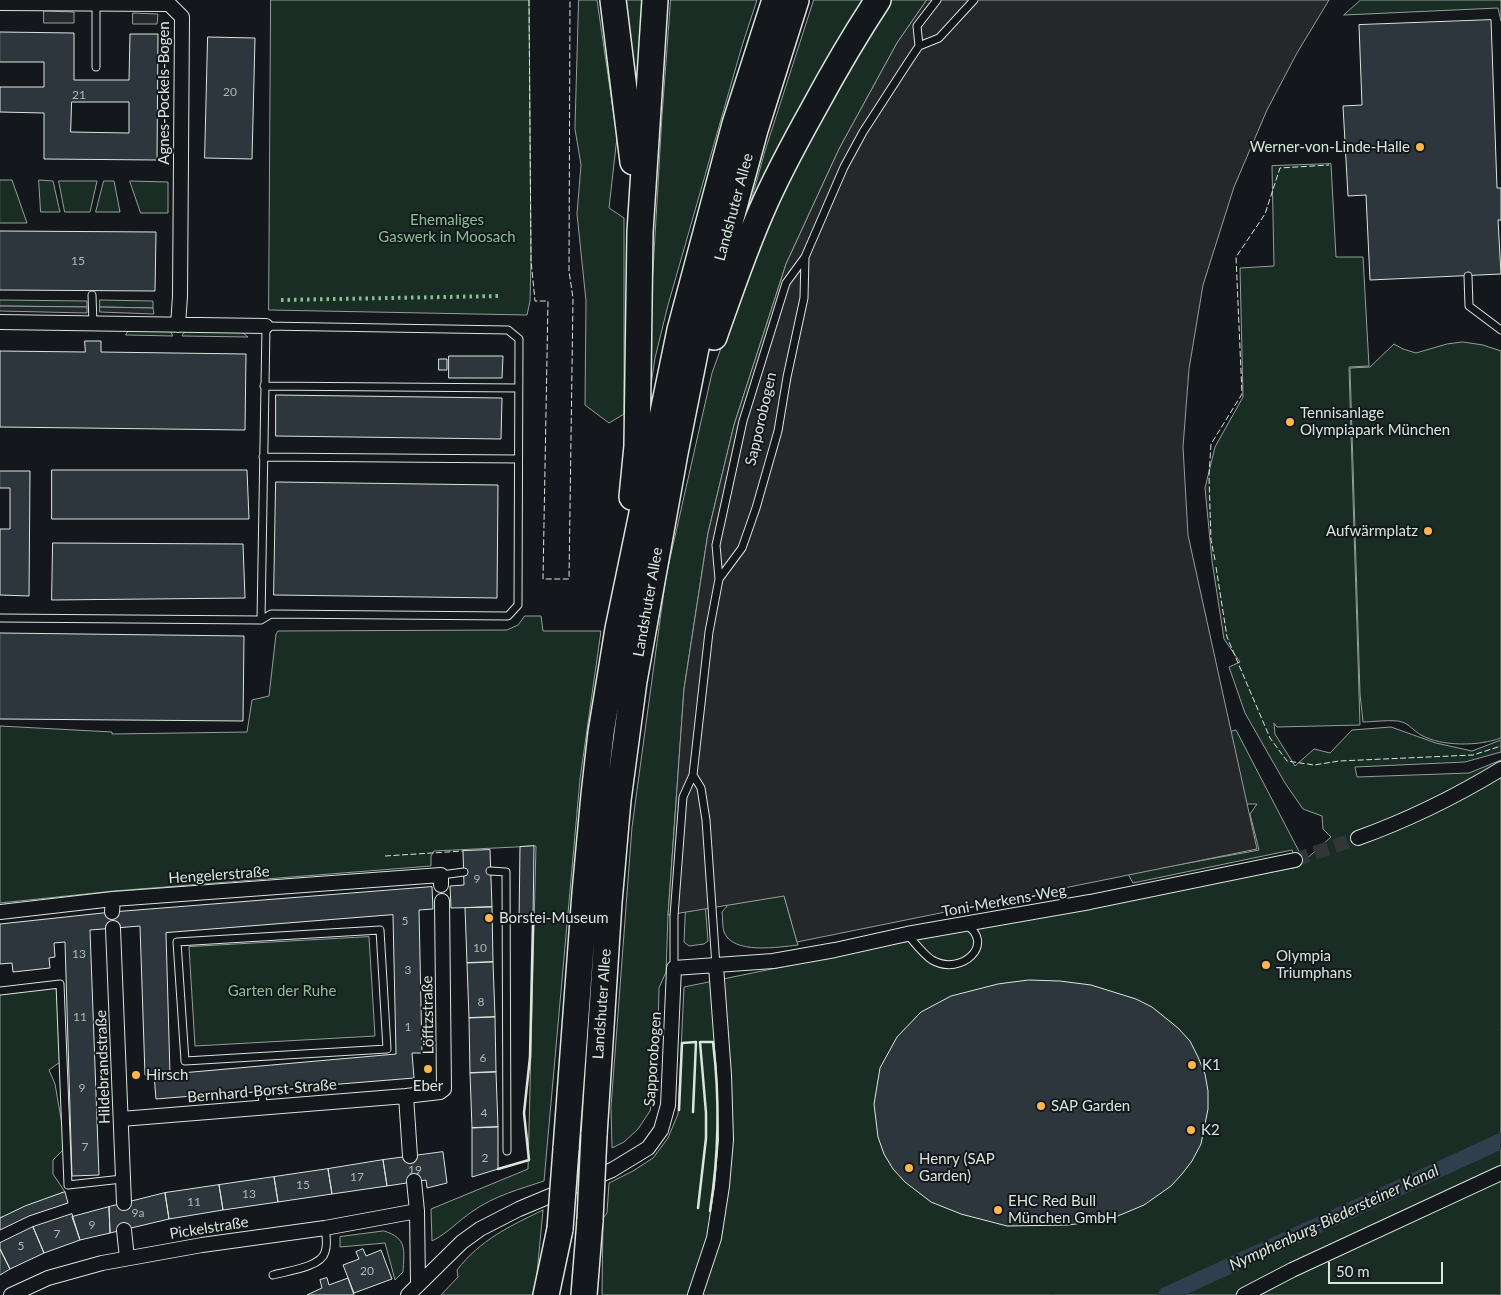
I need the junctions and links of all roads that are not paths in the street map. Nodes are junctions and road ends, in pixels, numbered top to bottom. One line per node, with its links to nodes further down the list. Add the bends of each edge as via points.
1 (613, 0): 12 (highway)
2 (655, 0): 12 (highway, Landshuter Allee)
3 (775, 0): 29 (highway, Landshuter Allee, via 735,124 680,330)
4 (796, 0): 23 (highway, Landshuter Allee, via 754,130 697,343)
5 (878, 0): 23 (highway, via 827,84 761,211 737,271)
6 (937, 0): 10 (lane, via 917,26)
7 (974, 0): 10 (lane, Sapporobogen, via 939,38)
8 (0, 3): 9 (street, Agnes-Pockels-Bogen)
9 (96, 4): 11 (lane); 18 (street, Agnes-Pockels-Bogen, via 170,4 182,17)
10 (920, 46): 13 (lane, Sapporobogen, via 883,100 844,167)
11 (96, 67)
12 (640, 232): 29 (highway, Landshuter Allee, via 637,446)
13 (805, 257): 26 (lane, Sapporobogen, via 804,298 778,430 742,548); 26 (lane, Sapporobogen, via 786,283 743,421 716,544)
14 (1468, 276): 20 (lane, via 1469,306)
15 (92, 295): 17 (lane)
16 (0, 322): 17 (street)
17 (93, 324): 18 (street)
18 (178, 325): 19 (street)
19 (266, 326): 21 (lane); 22 (lane, via 508,330 519,339)
20 (1501, 330)
21 (264, 386): 22 (lane); 24 (lane)
22 (518, 388): 25 (lane)
23 (675, 453): 58 (highway, Landshuter Allee, bridge, via 634,681 618,800)
24 (263, 457): 25 (lane); 28 (lane)
25 (518, 459): 28 (lane, via 518,604 508,616 271,614)
26 (719, 579): 31 (lane, Sapporobogen, via 709,632)
27 (0, 618): 28 (lane)
28 (261, 620)
29 (618, 629): 60 (highway, Landshuter Allee, bridge, via 594,795)
30 (1501, 770): 32 (street, via 1419,814)
31 (693, 775): 42 (lane, Sapporobogen, via 701,788 706,820); 43 (lane, Sapporobogen, via 683,797 674,916)
32 (1358, 838)
33 (1296, 860): 39 (street, Toni-Merkens-Weg)
34 (490, 870): 51 (lane, via 506,872)
35 (464, 872): 36 (lane)
36 (441, 880): 38 (street, Hengelerstraße)
37 (442, 901): 48 (street, Löfftzstraße, via 445,1084 440,1092)
38 (0, 912)
39 (964, 924): 41 (street, Toni-Merkens-Weg); 41 (lane, via 973,931 977,946 965,962 949,964 933,960)
40 (114, 928): 50 (street, Hildebrandstraße)
41 (907, 934): 42 (street, Toni-Merkens-Weg, via 774,961)
42 (716, 966): 43 (street, Toni-Merkens-Weg); 71 (street, via 726,1140 714,1238)
43 (674, 968): 64 (street, Sapporobogen, via 668,1105 660,1130 648,1148 612,1170 480,1229)
44 (0, 991): 54 (lane, via 60,984 68,1185)
45 (260, 1057): 45 (lane, via 387,1049 380,930 177,942 184,1062); 46 (lane)
46 (260, 1066)
47 (262, 1091): 49 (lane)
48 (406, 1096): 49 (street, Bernhard-Borst-Straße); 52 (street)
49 (263, 1107): 50 (street, Bernhard-Borst-Straße)
50 (122, 1119): 54 (street, Hildebrandstraße)
51 (506, 1151)
52 (410, 1156)
53 (1501, 1173): 72 (street)
54 (122, 1179): 56 (street, Hildebrandstraße)
55 (414, 1181): 57 (street)
56 (124, 1204)
57 (417, 1211): 59 (street, Pickelstraße); 64 (street)
58 (590, 1220): 69 (highway); 70 (highway)
59 (325, 1228): 62 (street, Pickelstraße); 63 (lane, via 325,1252 321,1259 312,1265)
60 (560, 1229): 67 (highway); 68 (highway)
61 (124, 1230): 62 (street)
62 (127, 1258): 65 (street, Pickelstraße, via 48,1278)
63 (273, 1275)
64 (418, 1283): 66 (street, Sapporobogen)
65 (11, 1295)
66 (408, 1295)
67 (546, 1295)
68 (559, 1295)
69 (584, 1295)
70 (591, 1295)
71 (695, 1295)
72 (1244, 1295)

